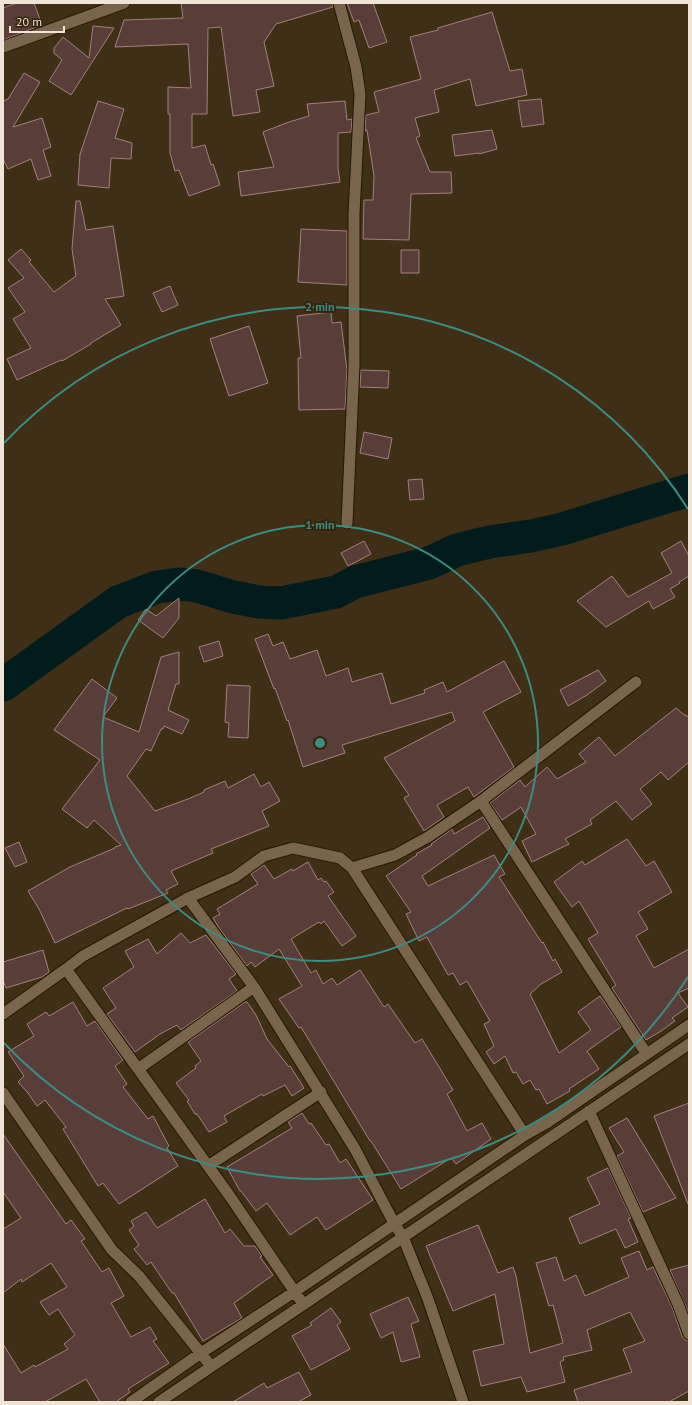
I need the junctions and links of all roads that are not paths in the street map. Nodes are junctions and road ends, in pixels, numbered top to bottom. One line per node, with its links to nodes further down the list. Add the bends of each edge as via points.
1 (124, 3): 3 (street)
2 (339, 3): 4 (street, via 356,67 360,94 354,214 353,372)
3 (3, 47)
4 (347, 523)
5 (636, 682): 6 (street)
6 (481, 801): 7 (street, via 428,837 395,855); 14 (street)
7 (352, 868): 8 (street, via 340,858 293,848 264,856 235,877); 21 (street)
8 (188, 898): 9 (street, via 84,956); 10 (street)
9 (66, 970): 11 (street); 15 (street)
10 (254, 987): 15 (street); 16 (street)
11 (3, 1014)
12 (689, 1025): 14 (street)
13 (689, 1044): 18 (street)
14 (646, 1053): 19 (street)
15 (138, 1069): 22 (street)
16 (321, 1092): 22 (street); 23 (street)
17 (3, 1093): 28 (street, via 112,1250 139,1276)
18 (588, 1112): 20 (street); 27 (street, via 678,1304)
19 (548, 1122): 20 (street); 21 (street)
20 (556, 1134): 24 (street)
21 (525, 1135): 23 (street)
22 (208, 1166): 25 (street)
23 (395, 1225): 24 (street); 25 (street)
24 (403, 1237): 26 (street); 32 (street, via 428,1299)
25 (294, 1292): 26 (street); 28 (street)
26 (303, 1304): 29 (street)
27 (689, 1334)
28 (201, 1353): 29 (street); 30 (street)
29 (211, 1366): 31 (street)
30 (131, 1402)
31 (159, 1402)
32 (462, 1402)

